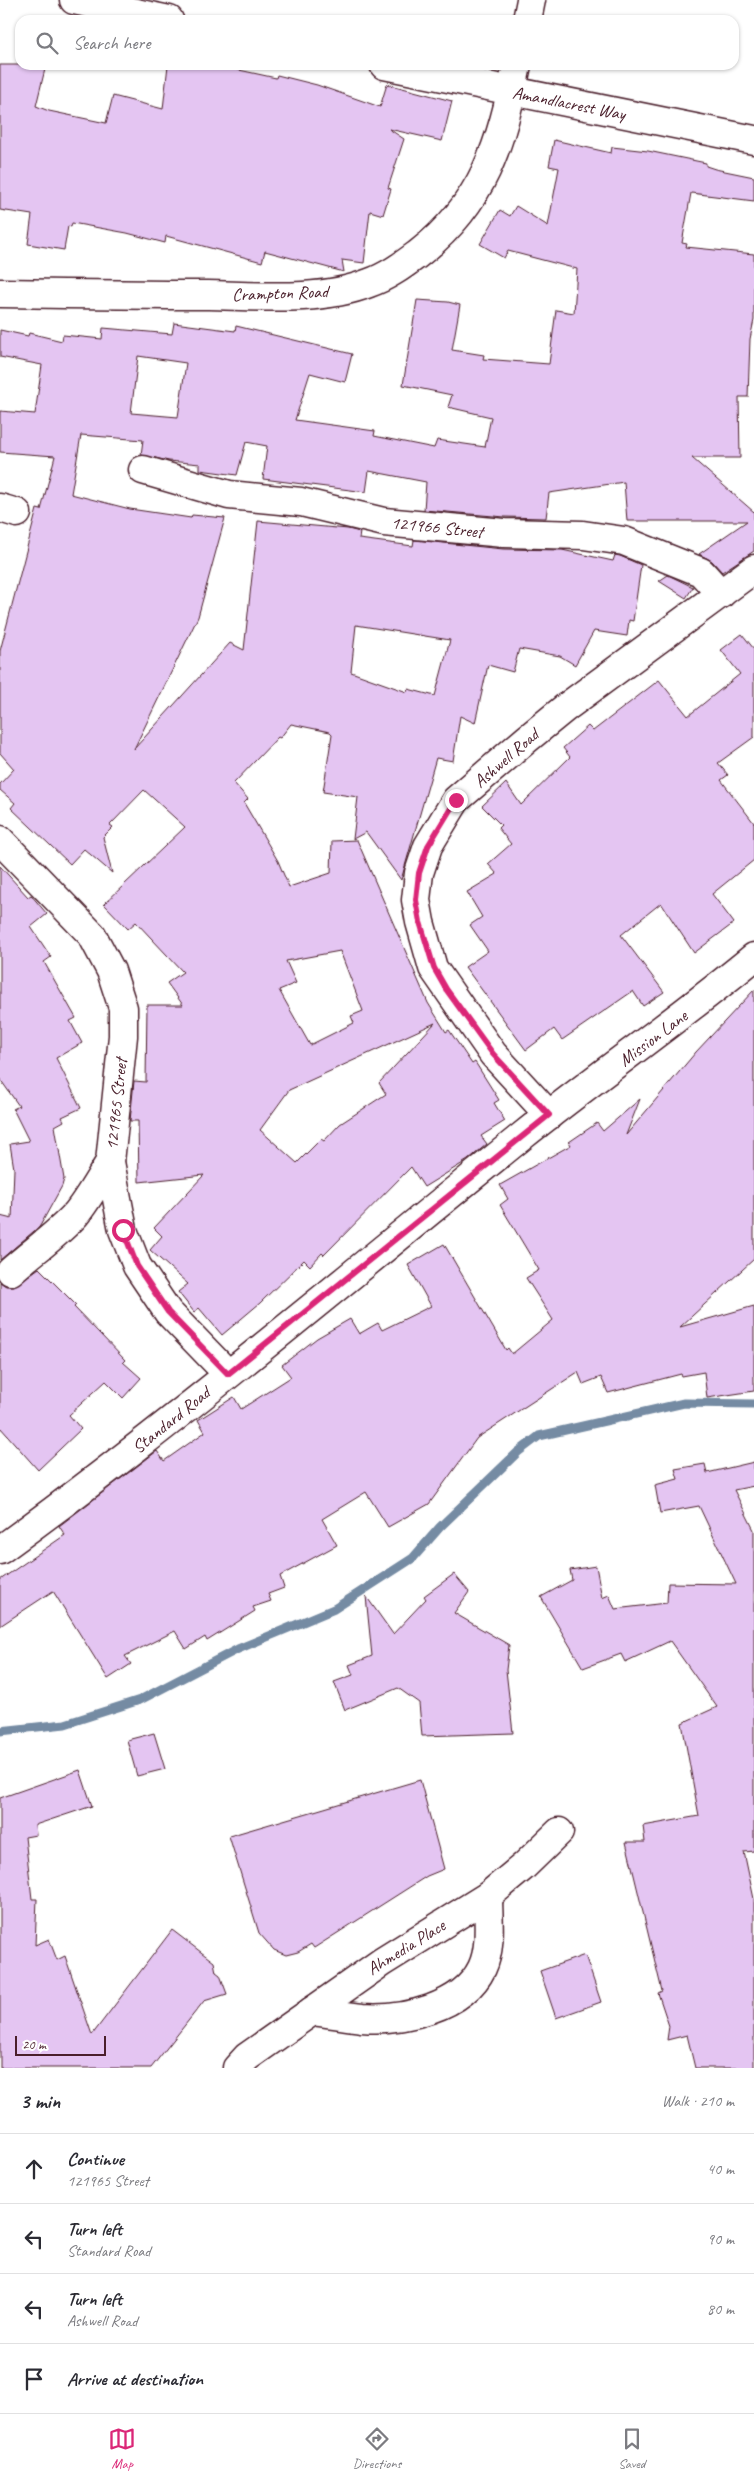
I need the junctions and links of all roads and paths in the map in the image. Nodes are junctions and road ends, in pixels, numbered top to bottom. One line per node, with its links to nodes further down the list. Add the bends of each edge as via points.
1 (74, 0): 3 (street)
2 (531, 0): 4 (street)
3 (146, 15)
4 (528, 15)
5 (408, 70): 7 (street, Amandlacrest Way)
6 (516, 70): 7 (street, Crampton Road)
7 (512, 92): 8 (street, Amandlacrest Way); 9 (street, Crampton Road, via 486,172 469,202 429,245 398,269 369,283 344,290 293,296)
8 (754, 140)
9 (0, 294)
10 (143, 470): 12 (street, 121966 Street, via 229,495 301,502 384,522 504,534 583,535 624,541 701,572)
11 (754, 569): 12 (street, Ashwell Road)
12 (721, 594): 15 (street, Ashwell Road, via 565,708 456,800 428,846 419,873 416,900 434,968 493,1054)
13 (0, 840): 16 (street, 121965 Street, via 92,935 111,971 123,1008 123,1036)
14 (754, 957): 15 (street, Mission Lane, via 691,1010)
15 (549, 1115): 18 (street, Standard Road)
16 (110, 1162): 17 (street, via 77,1212 59,1232); 18 (street, 121965 Street, via 123,1230 137,1266 168,1312)
17 (11, 1271)
18 (228, 1374): 19 (street, Standard Road, via 89,1486)
19 (0, 1550)
20 (559, 1832): 21 (street, Ahmedia Place)
21 (488, 1896): 22 (street, Ahmedia Place, via 382,1962); 22 (street, via 487,1951 482,1968 457,1996 426,2010 392,2017 362,2018)
22 (312, 2011): 23 (street, Ahmedia Place)
23 (244, 2064)

